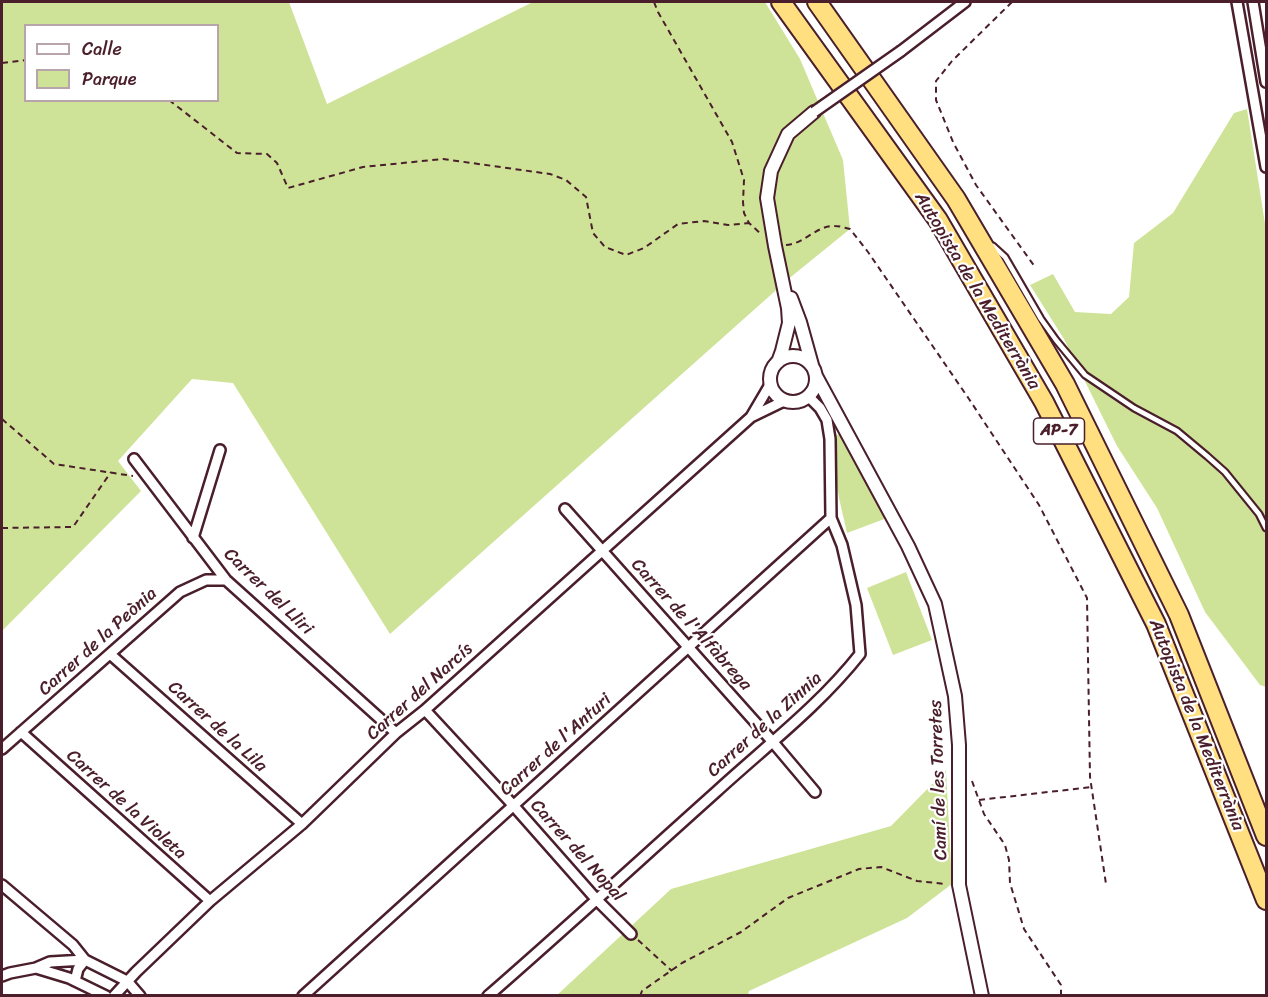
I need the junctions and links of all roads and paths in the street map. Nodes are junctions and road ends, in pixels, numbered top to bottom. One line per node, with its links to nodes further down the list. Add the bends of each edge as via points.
1 (654, 2): 11 (path, via 732,142 744,180 744,213 749,223 678,224 644,248 626,255 605,247 593,233 586,197 566,180 550,174 443,159 363,167 288,188 277,163 267,154 237,153)
2 (781, 2): 52 (highway, Autopista de la Mediterrània / AP-7, via 938,220 1044,402 1156,624)
3 (816, 2): 14 (highway, Autopista de la Mediterrània / AP-7)
4 (965, 2): 12 (street, Camí de les Torretes, bridge)
5 (1011, 2): 16 (path, via 936,81 936,100 976,185)
6 (1237, 2): 13 (street)
7 (1253, 2): 10 (street)
8 (24, 60): 9 (path)
9 (2, 63)
10 (1266, 81)
11 (173, 102)
12 (814, 112): 15 (street, Camí de les Torretes, via 788,134 771,171 767,198)
13 (1266, 167)
14 (974, 229): 32 (lane, via 1005,257 1041,319 1086,375 1177,431 1225,472); 47 (highway, Autopista de la Mediterrània / AP-7, via 1065,384 1179,615)
15 (775, 246): 17 (street, Camí de les Torretes); 43 (path, via 792,245 820,229 850,229 1040,505 1087,598)
16 (1035, 267)
17 (780, 268): 18 (street, Camí de les Torretes, via 789,323); 19 (street, Camí de les Torretes)
18 (778, 362): 19 (street, via 800,357); 20 (street)
19 (814, 370): 21 (street, via 815,387); 50 (street, Camí de les Torretes, via 935,604 955,696)
20 (771, 383): 22 (street); 23 (street, Carrer del Narcís)
21 (808, 396): 22 (street, via 798,401); 30 (street, Carrer de la Zinnia, via 827,420)
22 (786, 400): 23 (street, Carrer del Narcís)
23 (751, 417): 34 (street, Carrer del Narcís)
24 (2, 419): 27 (path, via 54,464)
25 (220, 450): 33 (street)
26 (134, 459): 28 (street, Carrer del Lliri)
27 (111, 472): 28 (path); 31 (path, via 73,526)
28 (148, 478): 33 (street, Carrer del Lliri)
29 (565, 509): 34 (street, Carrer de l'Alfàbrega)
30 (831, 518): 36 (street, Carrer de l'Anturi); 41 (street, Carrer de la Zinnia, via 842,545 856,605 860,654 811,708)
31 (2, 528)
32 (1266, 528)
33 (193, 538): 35 (street, Carrer del Lliri)
34 (602, 550): 36 (street, Carrer de l'Alfàbrega); 38 (street, Carrer del Narcís)
35 (226, 580): 37 (street, Carrer de la Peònia, via 206,580 180,592); 40 (street, Carrer del Lliri)
36 (688, 648): 41 (street, Carrer de l'Alfàbrega); 45 (street, Carrer de l'Anturi)
37 (110, 654): 39 (street, Carrer de la Peònia); 46 (street, Carrer de la Lila)
38 (425, 710): 40 (street, Carrer del Narcís); 45 (street, Carrer del Nopal)
39 (21, 732): 42 (street, Carrer de la Peònia); 53 (street, Carrer de la Violeta)
40 (396, 733): 46 (street, Carrer del Narcís)
41 (772, 741): 44 (street, Carrer de l'Alfàbrega); 51 (street, Carrer de la Zinnia)
42 (2, 749)
43 (1092, 787): 48 (path); 68 (path, via 979,800 1005,845 1010,883 1024,929 1061,985)
44 (815, 792)
45 (513, 805): 51 (street, Carrer del Nopal); 64 (street, Carrer de l'Anturi)
46 (302, 824): 53 (street, Carrer del Narcís)
47 (1266, 836)
48 (1106, 884)
49 (2, 885): 55 (street, via 73,945)
50 (959, 885): 57 (path, via 917,881 881,867 859,870 788,898 741,932); 67 (street, Camí de les Torretes)
51 (596, 899): 54 (street, Carrer del Nopal); 65 (street, Carrer de la Zinnia)
52 (1266, 900)
53 (210, 901): 60 (street, Carrer del Narcís)
54 (632, 935): 57 (path)
55 (85, 960): 56 (street, via 50,962); 59 (street); 60 (street)
56 (36, 968): 58 (street); 59 (street)
57 (672, 970): 66 (path)
58 (2, 976)
59 (75, 981): 61 (street)
60 (127, 981): 62 (street, Carrer del Narcís); 63 (street)
61 (106, 996)
62 (114, 996)
63 (140, 996)
64 (303, 996)
65 (488, 996)
66 (640, 996)
67 (982, 996)
68 (1061, 996)

